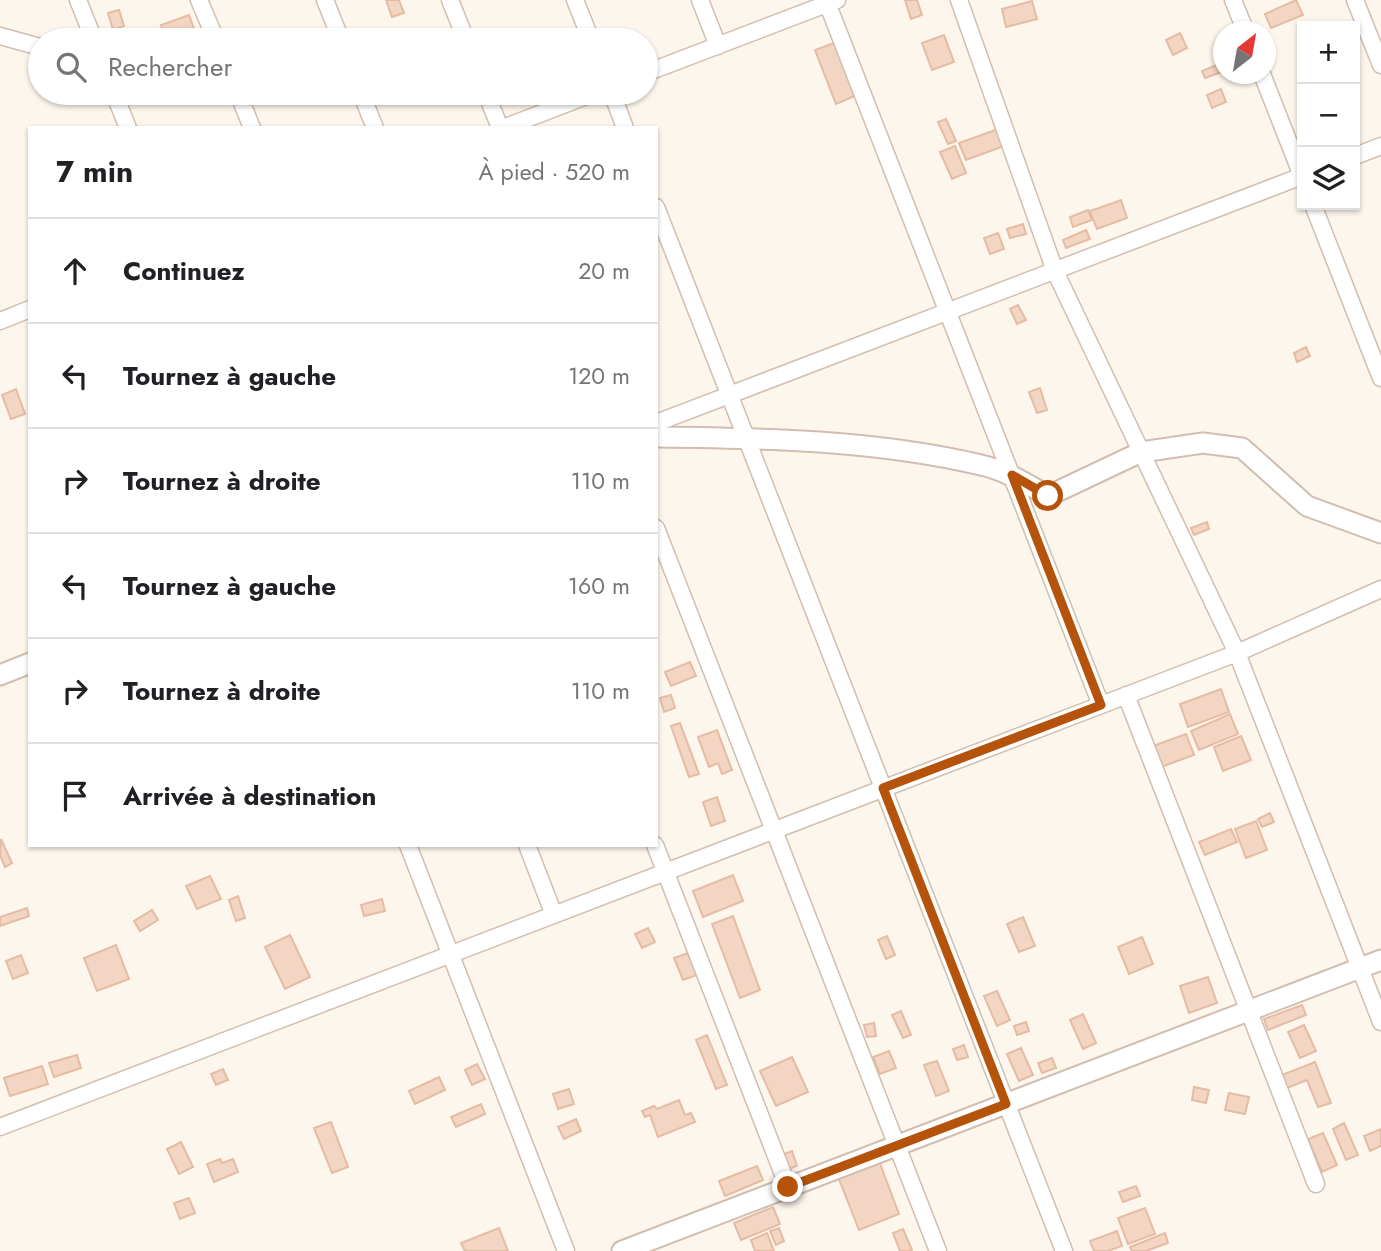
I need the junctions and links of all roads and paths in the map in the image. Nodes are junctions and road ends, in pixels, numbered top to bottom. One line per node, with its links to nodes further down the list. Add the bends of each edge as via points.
1 (78, 0): 12 (street)
2 (200, 0): 13 (street)
3 (325, 0): 14 (street)
4 (450, 0): 15 (street)
5 (576, 0): 16 (street)
6 (700, 0): 19 (street)
7 (959, 0): 41 (street)
8 (1233, 0): 11 (street)
9 (1356, 0): 20 (street)
10 (830, 1): 19 (street); 43 (street)
11 (1242, 21)
12 (89, 28)
13 (211, 28)
14 (336, 28)
15 (461, 28)
16 (586, 28)
17 (0, 36): 18 (street)
18 (28, 44)
19 (718, 46): 21 (street)
20 (1381, 65)
21 (658, 68)
22 (1266, 84): 37 (street)
23 (119, 105): 29 (street)
24 (243, 105): 30 (street)
25 (366, 105): 31 (street)
26 (491, 105): 32 (street)
27 (562, 105): 33 (street)
28 (616, 105): 34 (street)
29 (127, 126)
30 (251, 126)
31 (374, 126)
32 (501, 126)
33 (507, 126)
34 (624, 126)
35 (1381, 146): 36 (street)
36 (1360, 154)
37 (1297, 163)
38 (1297, 178): 41 (street)
39 (1315, 210): 45 (street)
40 (658, 212): 46 (street)
41 (1055, 271): 43 (street); 50 (street)
42 (28, 310): 44 (street)
43 (948, 312): 46 (street); 51 (street)
44 (0, 321)
45 (1381, 378)
46 (730, 395): 47 (street); 49 (street)
47 (658, 422)
48 (658, 438): 49 (street)
49 (747, 440): 51 (street, via 852,444 982,465); 60 (street)
50 (1141, 452): 51 (street, via 1048,496); 53 (street, via 1203,443 1242,448 1307,506); 55 (street)
51 (1012, 475): 59 (street)
52 (658, 533): 61 (street)
53 (1381, 533)
54 (1381, 589): 55 (street)
55 (1237, 653): 58 (street); 69 (street)
56 (28, 664): 57 (street)
57 (0, 675)
58 (1126, 695): 59 (street); 70 (street)
59 (1101, 705): 60 (street)
60 (883, 788): 61 (street); 72 (street)
61 (774, 830): 65 (street); 74 (street)
62 (409, 847): 67 (street)
63 (528, 847): 66 (street)
64 (656, 847): 65 (street)
65 (665, 872): 66 (street); 76 (street)
66 (554, 915): 67 (street)
67 (450, 954): 73 (street); 77 (street)
68 (1381, 960): 69 (street)
69 (1360, 968): 70 (street); 71 (street)
70 (1249, 1011): 72 (street); 75 (street)
71 (1381, 1022)
72 (1006, 1104): 74 (street); 80 (street)
73 (0, 1127)
74 (897, 1145): 76 (street); 79 (street)
75 (1316, 1184)
76 (788, 1187): 78 (street)
77 (566, 1251)
78 (621, 1251)
79 (938, 1251)
80 (1064, 1251)

